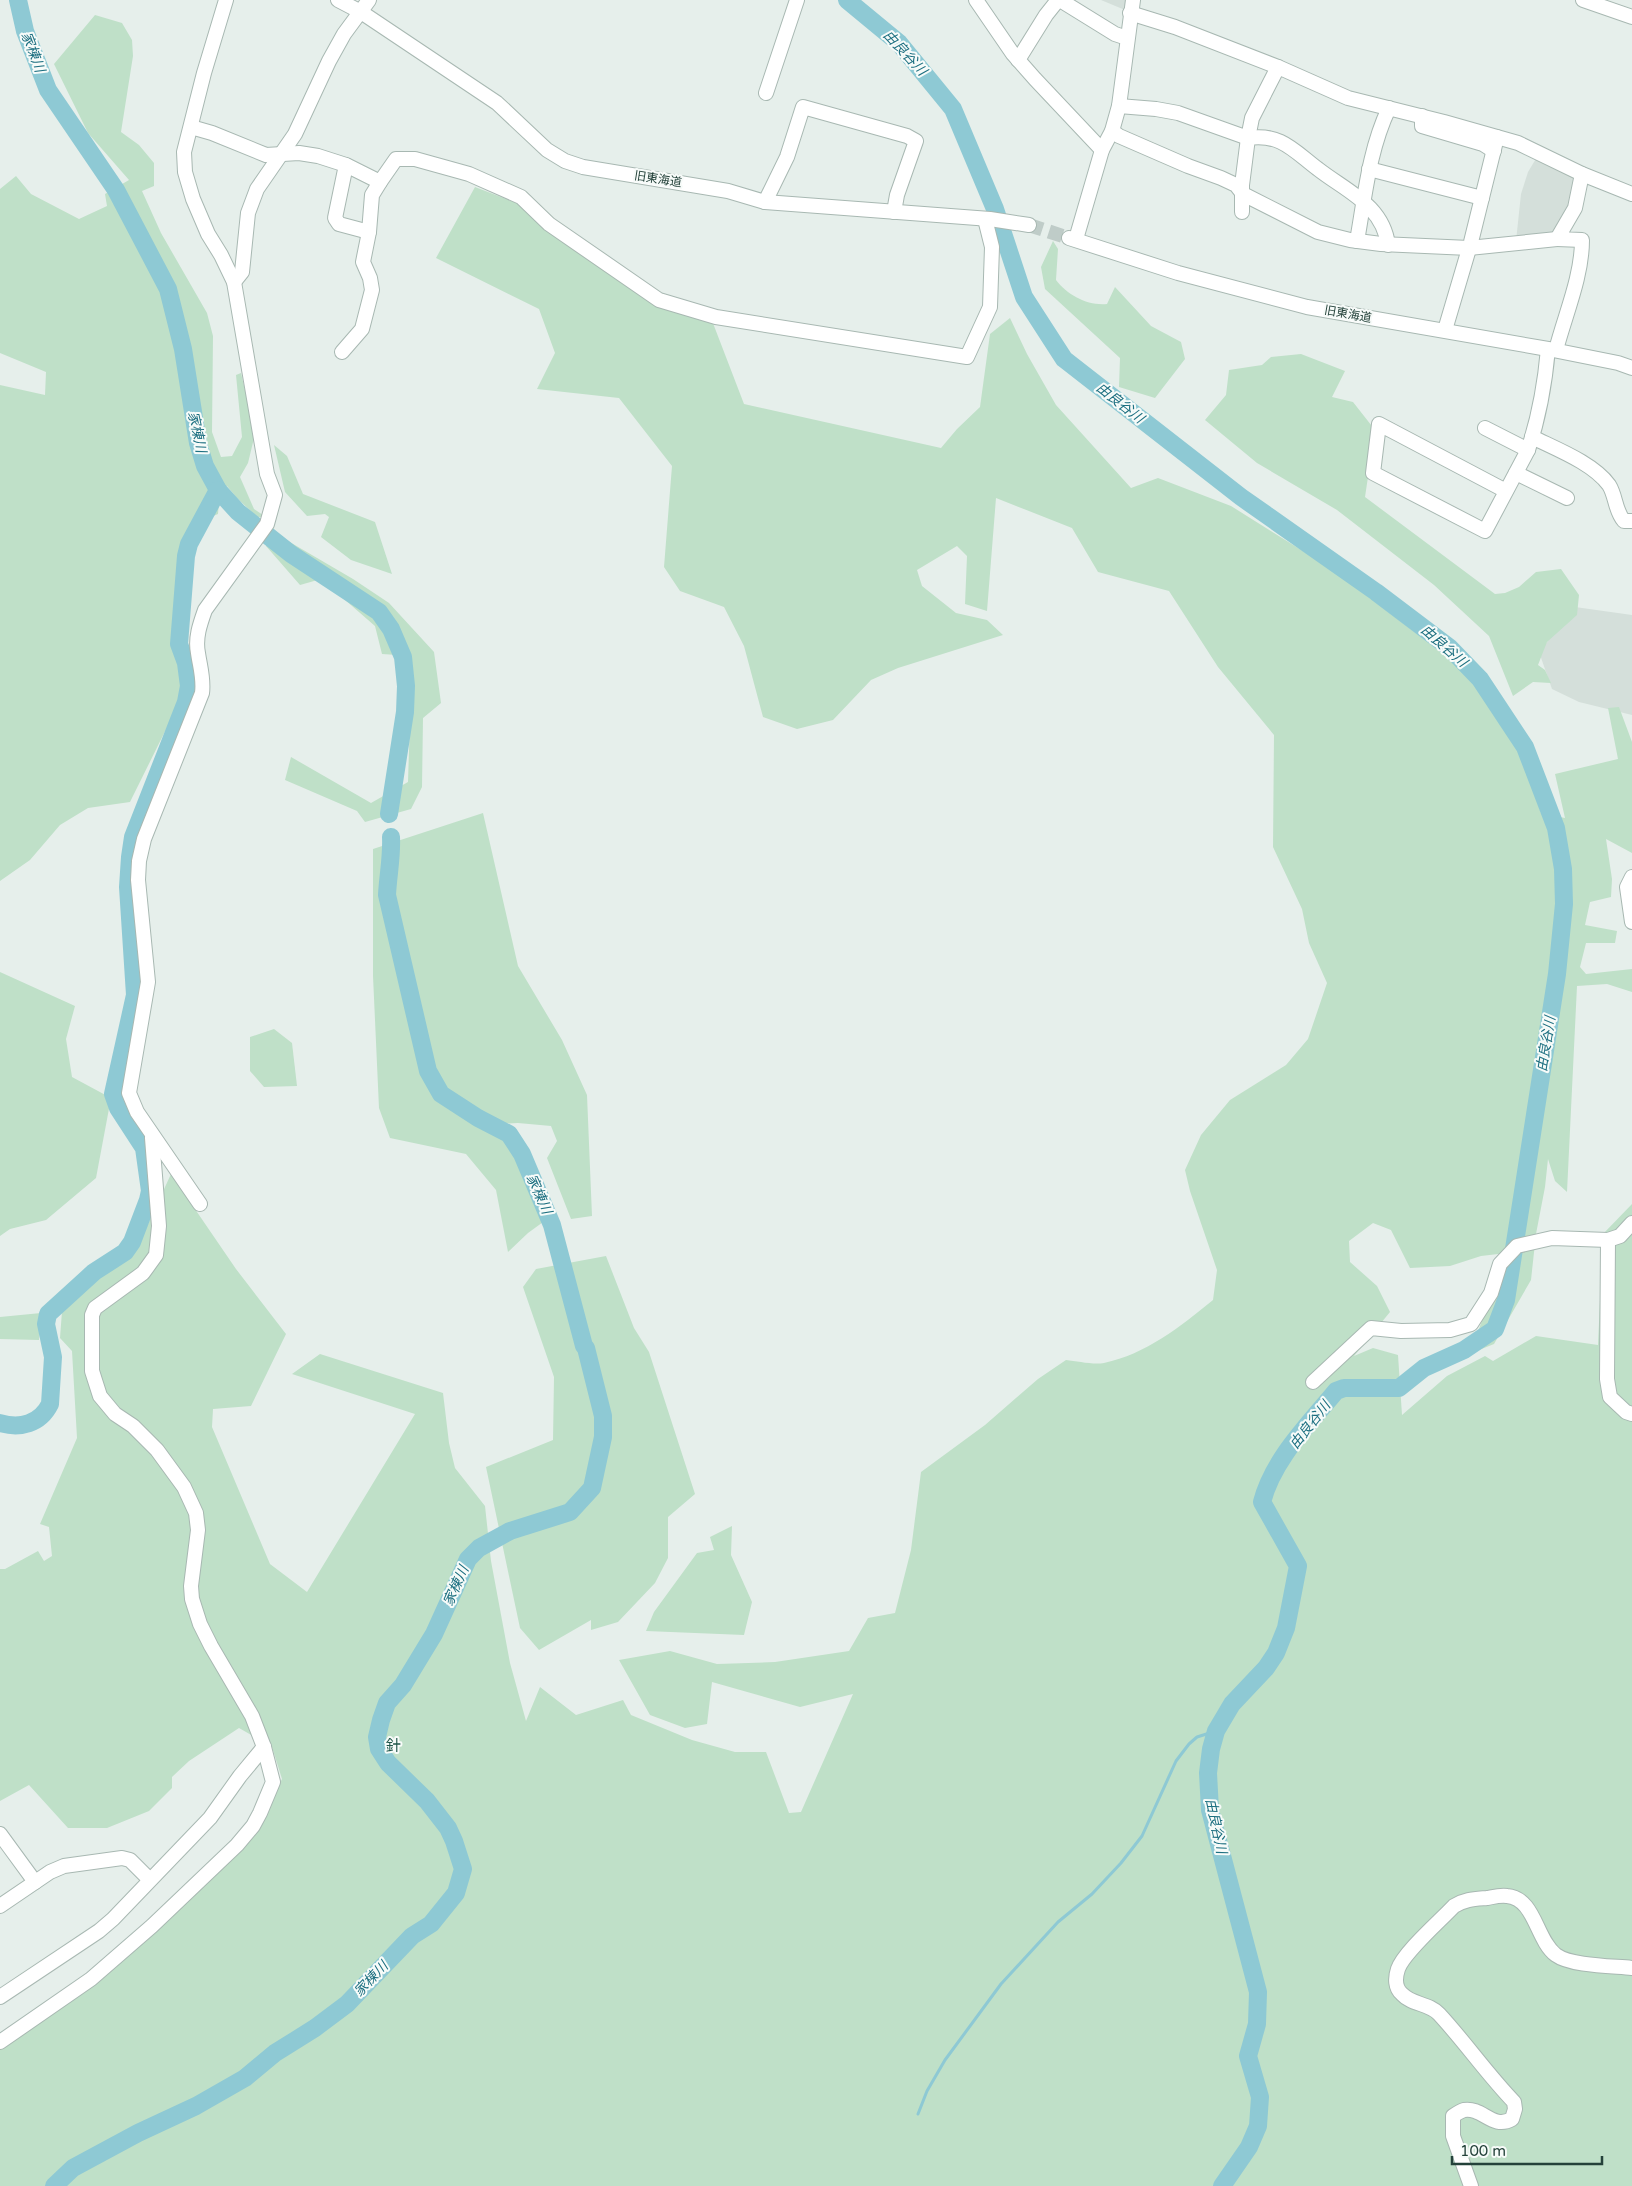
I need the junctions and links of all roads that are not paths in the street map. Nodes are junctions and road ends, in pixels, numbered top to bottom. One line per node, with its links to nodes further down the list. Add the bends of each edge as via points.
1 (226, 0): 18 (street)
2 (338, 0): 9 (street, 旧東海道)
3 (369, 0): 9 (street)
4 (797, 0): 14 (street)
5 (976, 0): 12 (street)
6 (1059, 0): 11 (street); 12 (street)
7 (1583, 0): 10 (street)
8 (1132, 6): 11 (street); 13 (street, via 1175,27)
9 (361, 12): 24 (street, via 329,60 295,134); 33 (street, 旧東海道, via 498,103 548,150 565,161 583,167 728,191)
10 (1632, 17)
11 (1127, 38): 15 (street)
12 (1018, 60): 22 (street)
13 (1278, 67): 16 (street, via 1348,98); 21 (street, via 1252,118)
14 (766, 93)
15 (1119, 106): 19 (street); 21 (street, via 1178,113)
16 (1389, 108): 17 (street); 26 (street)
17 (1422, 116): 20 (street); 23 (street, via 1422,126 1483,144)
18 (191, 127): 24 (street, via 266,156); 43 (street, via 184,152 185,172 208,234)
19 (1112, 130): 22 (street); 29 (street, via 1119,136 1236,185)
20 (1497, 137): 23 (street); 27 (street, via 1518,143)
21 (1248, 138): 29 (street); 32 (street, via 1276,139 1295,149)
22 (1102, 150): 44 (street, 旧東海道, via 1072,239 1178,273 1307,307)
23 (1494, 151): 31 (street)
24 (280, 155): 25 (street, via 299,153); 43 (street, via 257,189 248,213 242,272)
25 (346, 165): 28 (street); 38 (street, via 335,218 339,224)
26 (1369, 169): 31 (street); 32 (street)
27 (1582, 174): 30 (street); 39 (street, via 1575,208)
28 (380, 182): 36 (street, via 396,159 405,158 469,174 521,197 549,224 658,300 716,317 967,357 990,307 992,247); 38 (street, via 372,195)
29 (1243, 194): 35 (street); 40 (street, via 1318,232)
30 (1632, 194)
31 (1482, 198): 42 (street)
32 (1364, 201): 40 (street); 41 (street, via 1386,232)
33 (765, 202): 34 (street, 旧東海道); 34 (street, via 787,157 803,107 916,140)
34 (894, 212): 36 (street, 旧東海道)
35 (1242, 212)
36 (987, 219): 37 (street, 旧東海道)
37 (1028, 225)
38 (369, 232): 46 (street, via 363,262 372,290 362,330)
39 (1557, 239): 42 (street); 45 (street, via 1582,240 1582,251 1578,273)
40 (1357, 241): 41 (street)
41 (1388, 245): 42 (street)
42 (1469, 248): 44 (street)
43 (234, 282): 56 (street, via 267,474 275,496 263,530 205,610 199,625 197,640 202,693 144,839 139,861 138,894 148,982 129,1093)
44 (1445, 330): 45 (street, 旧東海道)
45 (1552, 350): 47 (street, 旧東海道); 49 (street)
46 (342, 352)
47 (1632, 368)
48 (1485, 428): 49 (street)
49 (1530, 443): 50 (street); 53 (street, via 1590,468 1610,487 1619,515 1624,521)
50 (1516, 473): 51 (street); 52 (street)
51 (1506, 491): 51 (street, via 1485,531 1373,473 1379,424)
52 (1567, 498)
53 (1632, 521)
54 (1632, 877): 55 (street, via 1627,887)
55 (1632, 922)
56 (151, 1132): 57 (street); 62 (street, via 159,1226 156,1255 143,1273 95,1308 92,1315 92,1371 100,1396 157,1450 184,1487 196,1513 198,1530 192,1599 200,1624 252,1716)
57 (200, 1204)
58 (1632, 1223): 59 (street, via 1620,1236)
59 (1608, 1240): 60 (street, via 1552,1238 1517,1246 1500,1264 1491,1293 1471,1324 1450,1330 1372,1328); 61 (street, via 1607,1379 1610,1397)
60 (1313, 1382)
61 (1632, 1414)
62 (264, 1746): 64 (street, via 210,1818); 69 (street, via 271,1770 271,1788 253,1826 237,1845 91,1979)
63 (0, 1834): 65 (street)
64 (149, 1879): 65 (street, via 130,1860 122,1858 64,1866); 68 (street, via 99,1931)
65 (35, 1882): 66 (street)
66 (0, 1906)
67 (1632, 1968): 70 (street, via 1560,1958 1544,1942 1524,1903 1508,1896 1463,1901 1402,1963 1396,1984 1401,1994 1438,2012 1514,2102 1512,2119 1504,2123 1465,2110 1453,2116 1453,2136)
68 (0, 1997)
69 (0, 2042)
70 (1472, 2186)

